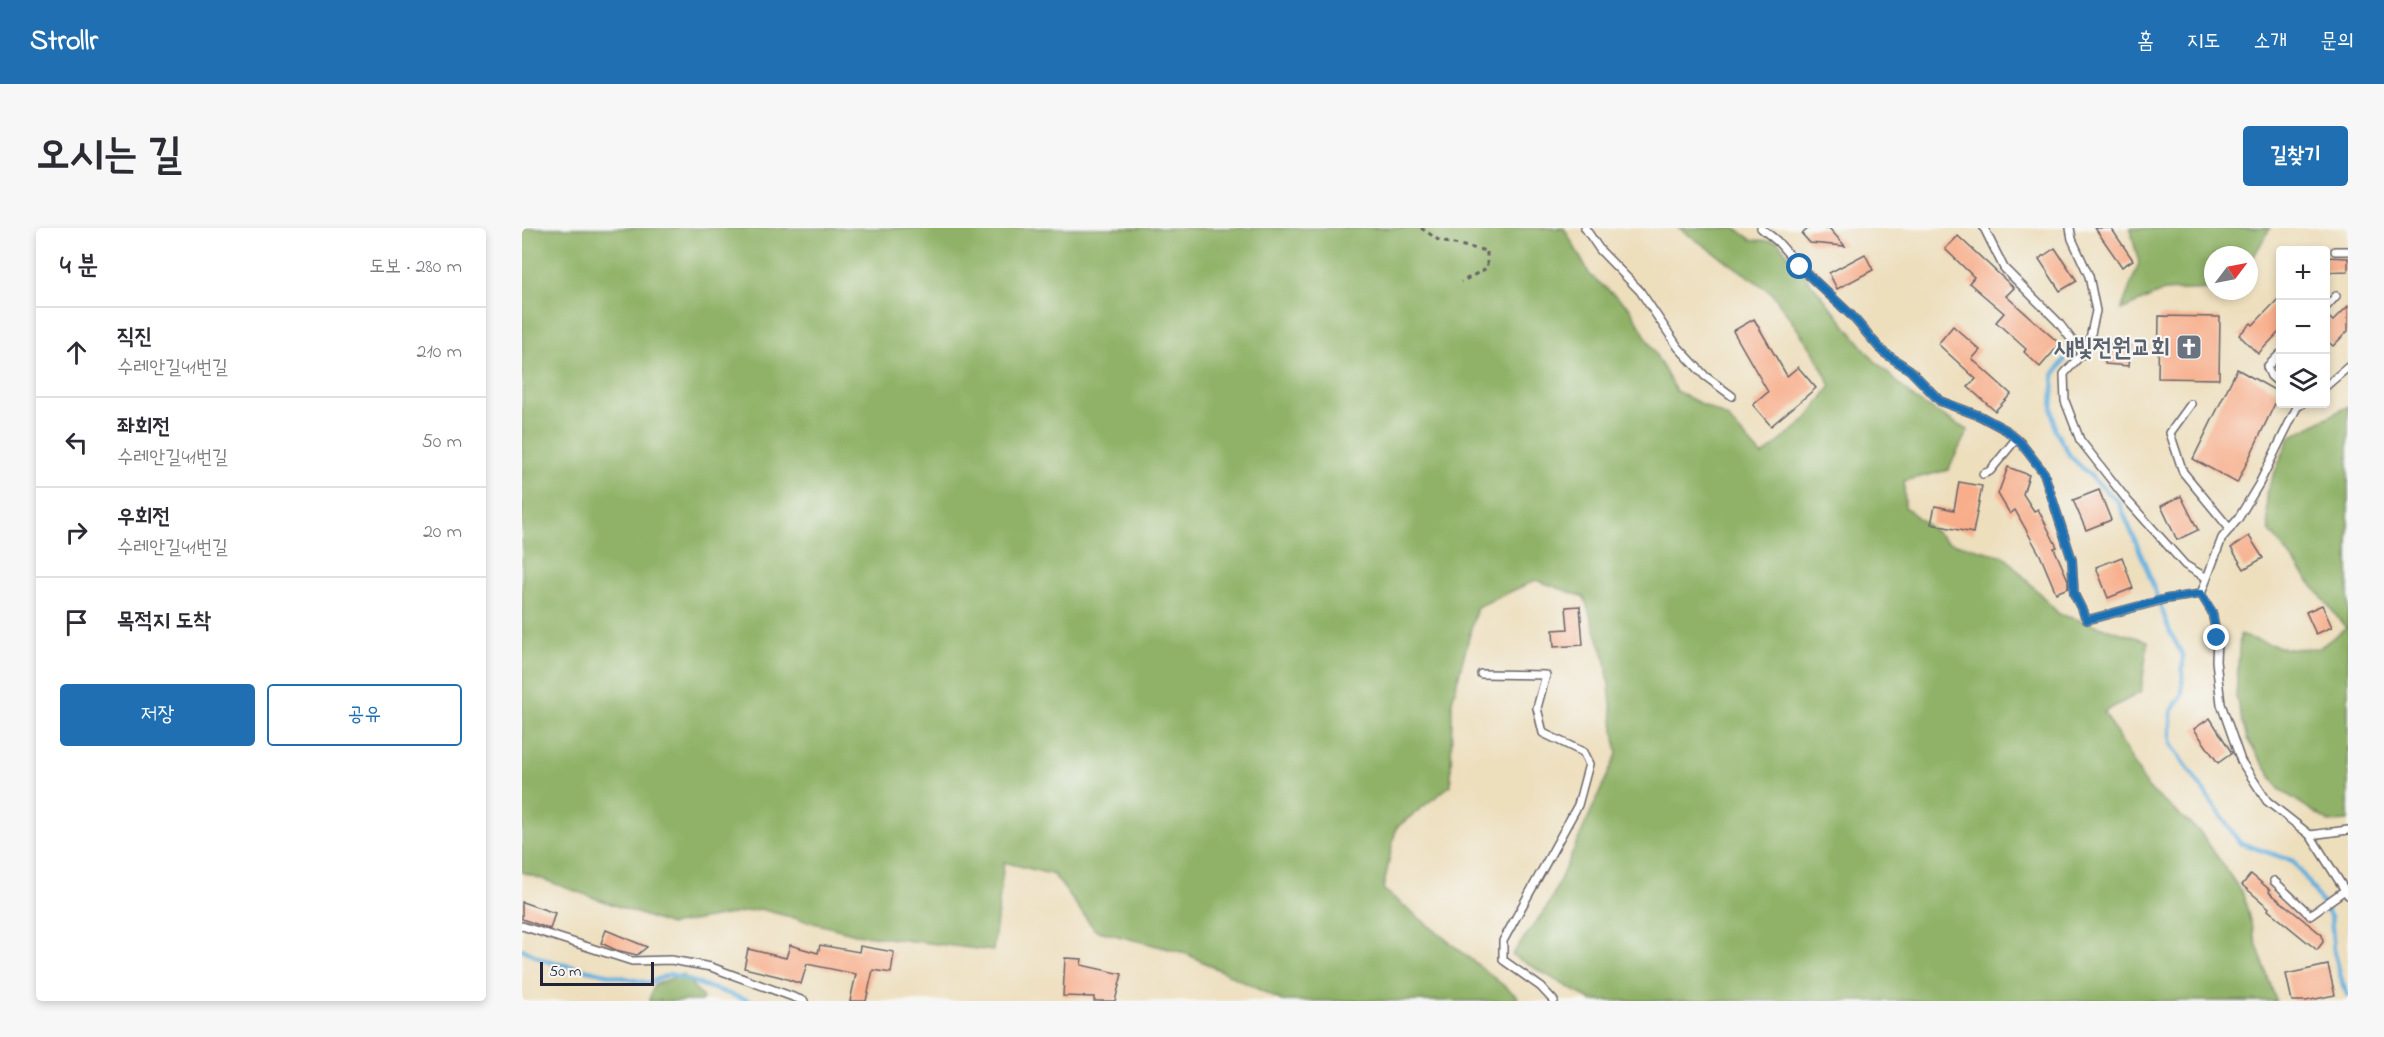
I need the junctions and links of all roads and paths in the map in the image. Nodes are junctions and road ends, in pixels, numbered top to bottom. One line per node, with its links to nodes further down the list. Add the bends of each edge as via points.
1 (1421, 228): 8 (path, via 1440,241 1486,251 1487,268)
2 (1585, 228): 16 (lane, via 1600,250 1640,291 1678,347 1705,376)
3 (1761, 228): 19 (lane, via 1852,316 1883,352 1910,370 1940,401 1980,416)
4 (1984, 228): 11 (lane, via 2004,268 2058,322)
5 (2070, 228): 11 (lane, via 2089,276 2096,311 2088,347)
6 (2335, 251): 7 (lane)
7 (2348, 251)
8 (1461, 282)
9 (2336, 296): 10 (lane)
10 (2330, 302)
11 (2082, 353): 22 (lane, via 2064,374 2065,401 2080,440 2185,565)
12 (2276, 358): 14 (lane, via 2267,367)
13 (2348, 367): 15 (lane)
14 (2276, 380)
15 (2330, 382)
16 (1732, 396)
17 (2191, 404): 21 (lane, via 2170,433 2183,472)
18 (2297, 408): 21 (lane, via 2259,484)
19 (2016, 439): 20 (lane, via 1990,471); 23 (lane, via 2044,473 2072,560 2074,594 2087,620 2165,599)
20 (1983, 474)
21 (2229, 529): 22 (lane)
22 (2207, 578): 23 (lane)
23 (2201, 594): 26 (lane, via 2212,612 2221,704 2241,761 2267,801)
24 (1481, 674): 33 (lane, via 1546,675 1537,708 1544,733 1583,752 1589,764 1578,805 1503,941 1503,960)
25 (2348, 830): 26 (lane)
26 (2310, 835): 28 (lane)
27 (2274, 881): 28 (lane, via 2310,915)
28 (2346, 893)
29 (522, 926): 30 (lane, via 632,961 671,960 711,967)
30 (783, 993): 31 (lane); 32 (lane)
31 (780, 1001)
32 (804, 1001)
33 (1554, 1001)

